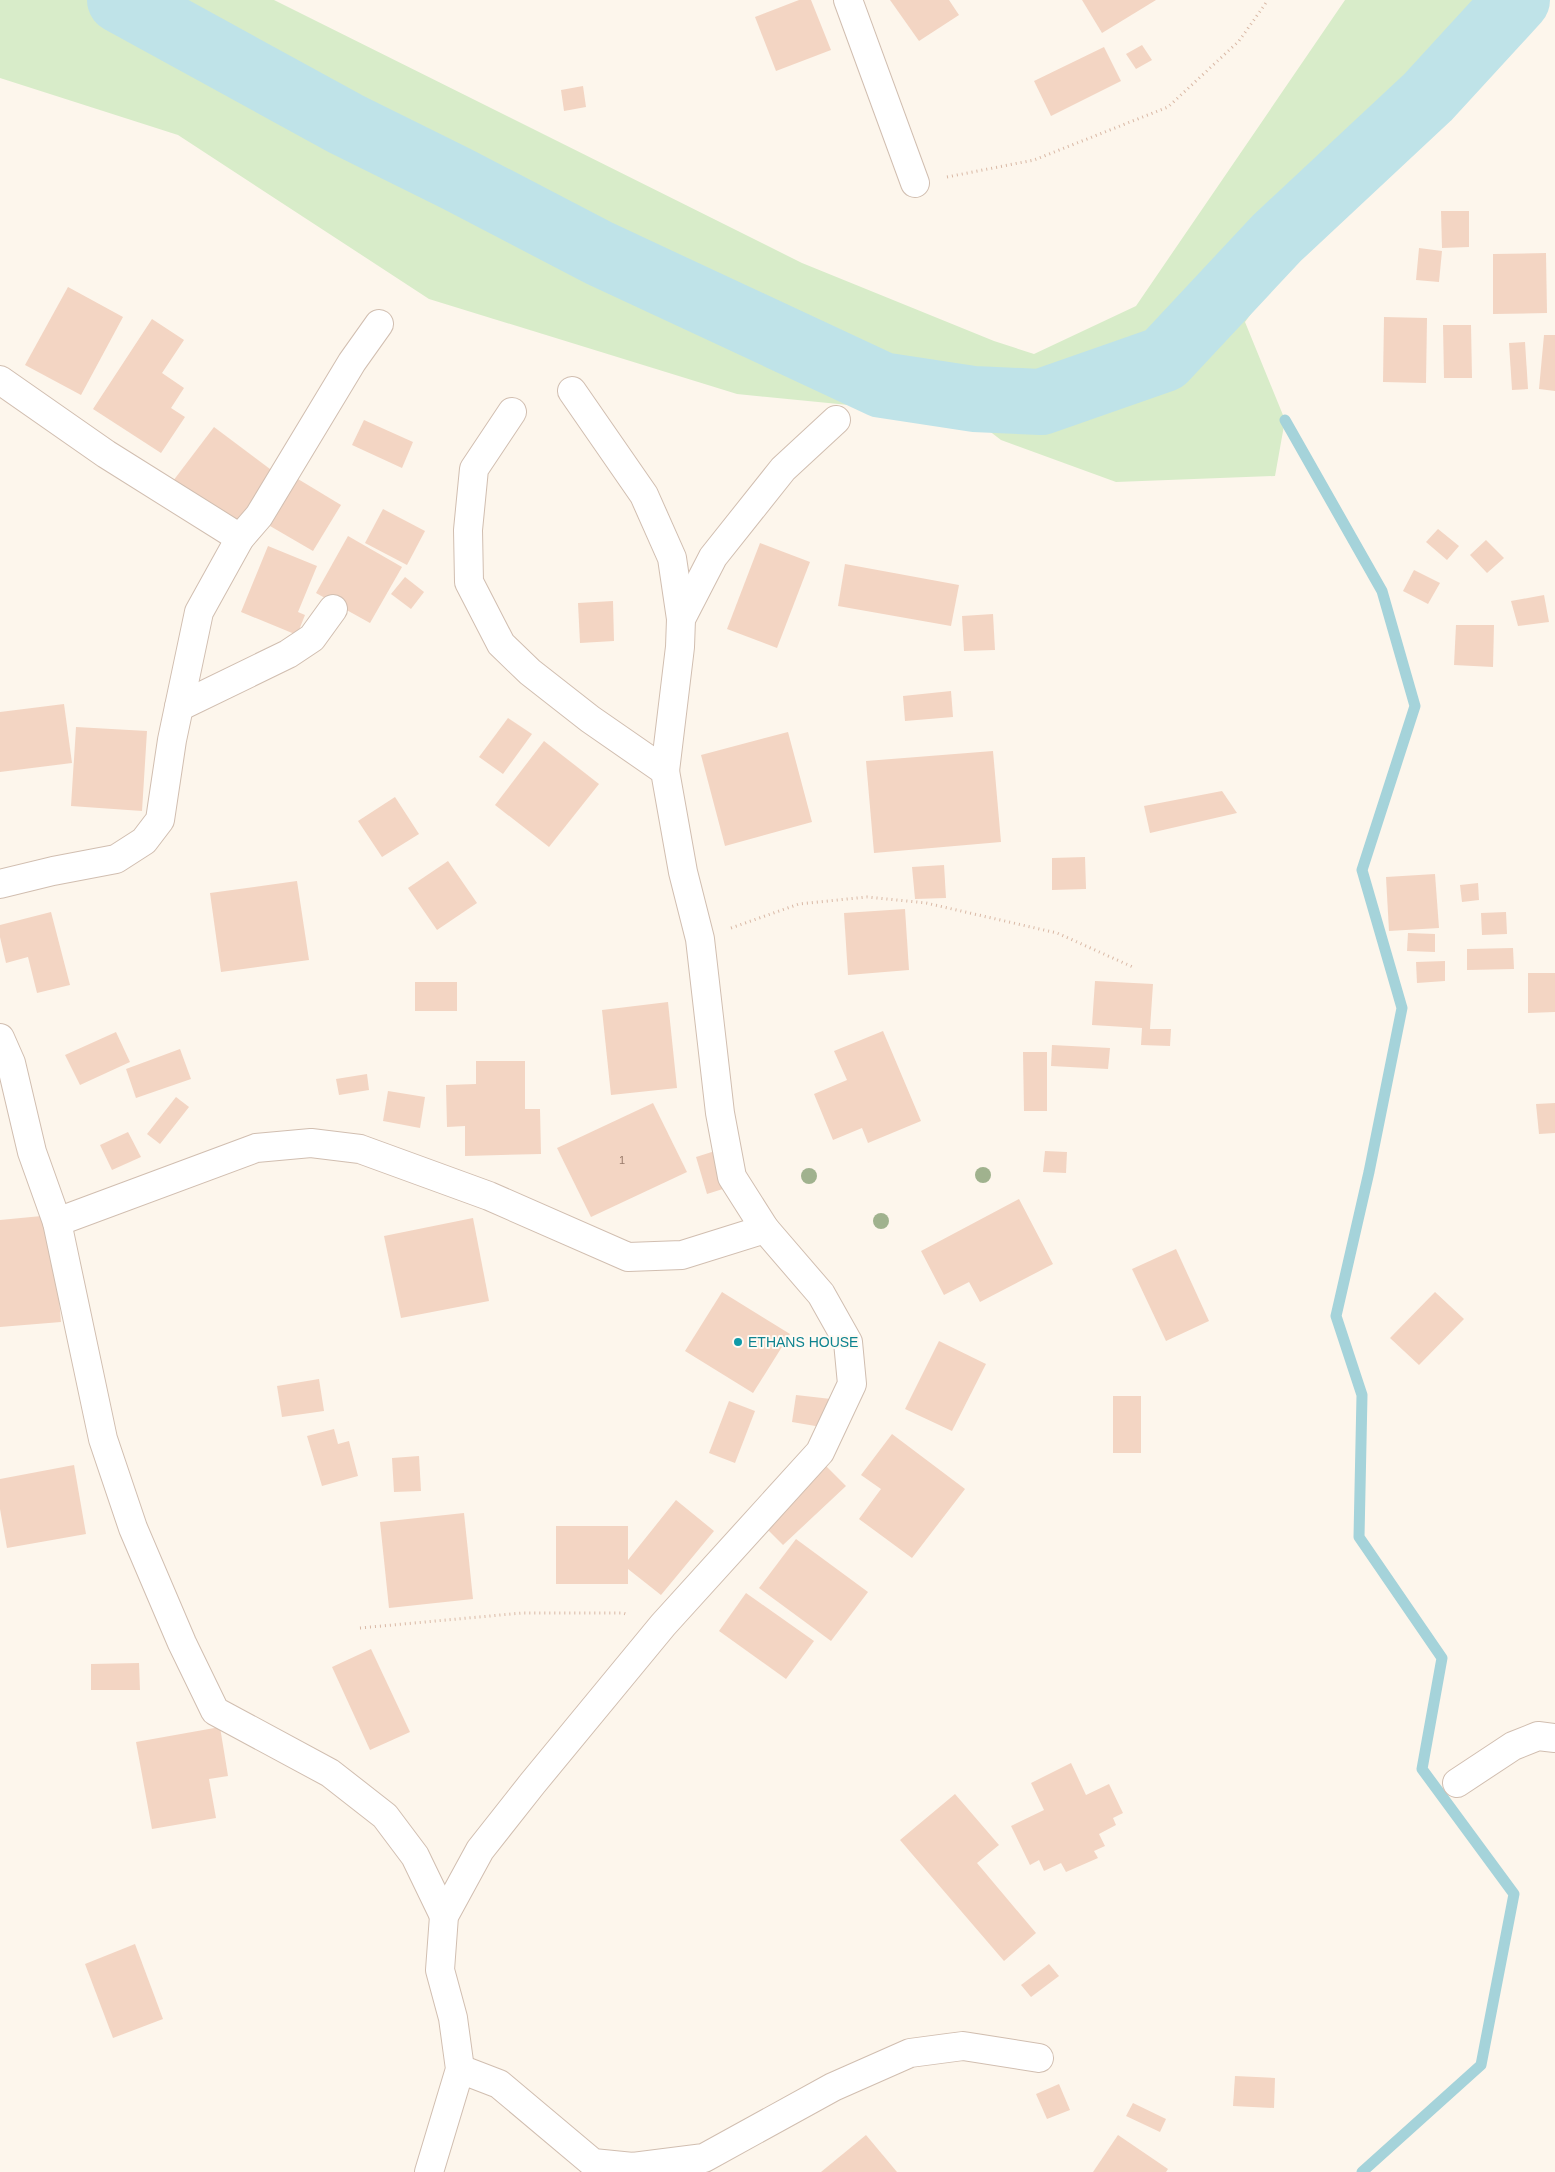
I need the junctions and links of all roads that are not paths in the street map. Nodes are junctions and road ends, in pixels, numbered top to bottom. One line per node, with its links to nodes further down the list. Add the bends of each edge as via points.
1 (848, 0): 2 (street)
2 (914, 183)
3 (380, 324): 8 (street, via 352,362 259,516)
4 (0, 380): 8 (street, via 106,454)
5 (572, 391): 10 (street, via 644,495 672,558)
6 (512, 412): 12 (street, via 474,470 468,530 469,582 501,644 530,672)
7 (836, 420): 10 (street, via 783,470 713,557)
8 (240, 538): 11 (street, via 199,612)
9 (333, 609): 11 (street, via 312,638 288,654)
10 (681, 618): 12 (street)
11 (179, 707): 13 (street, via 160,820 144,842 116,859)
12 (665, 771): 16 (street, via 683,872 700,939 720,1113 732,1177)
13 (0, 884)
14 (0, 1038): 15 (street, via 11,1063 32,1152)
15 (58, 1222): 16 (street, via 256,1148 310,1143 360,1149 489,1196 628,1257 682,1255); 19 (street, via 103,1440 133,1528 215,1711 330,1773 385,1816 415,1856)
16 (765, 1230): 19 (street, via 821,1294 848,1342 852,1384 820,1452 663,1625 480,1850)
17 (1555, 1738): 18 (street, via 1538,1736 1513,1746)
18 (1457, 1783)
19 (444, 1916): 21 (street, via 440,1970 453,2018)
20 (1039, 2058): 21 (street, via 963,2046 910,2053 833,2087 704,2158 632,2168 593,2162 499,2084)
21 (460, 2069): 22 (street)
22 (429, 2172)

